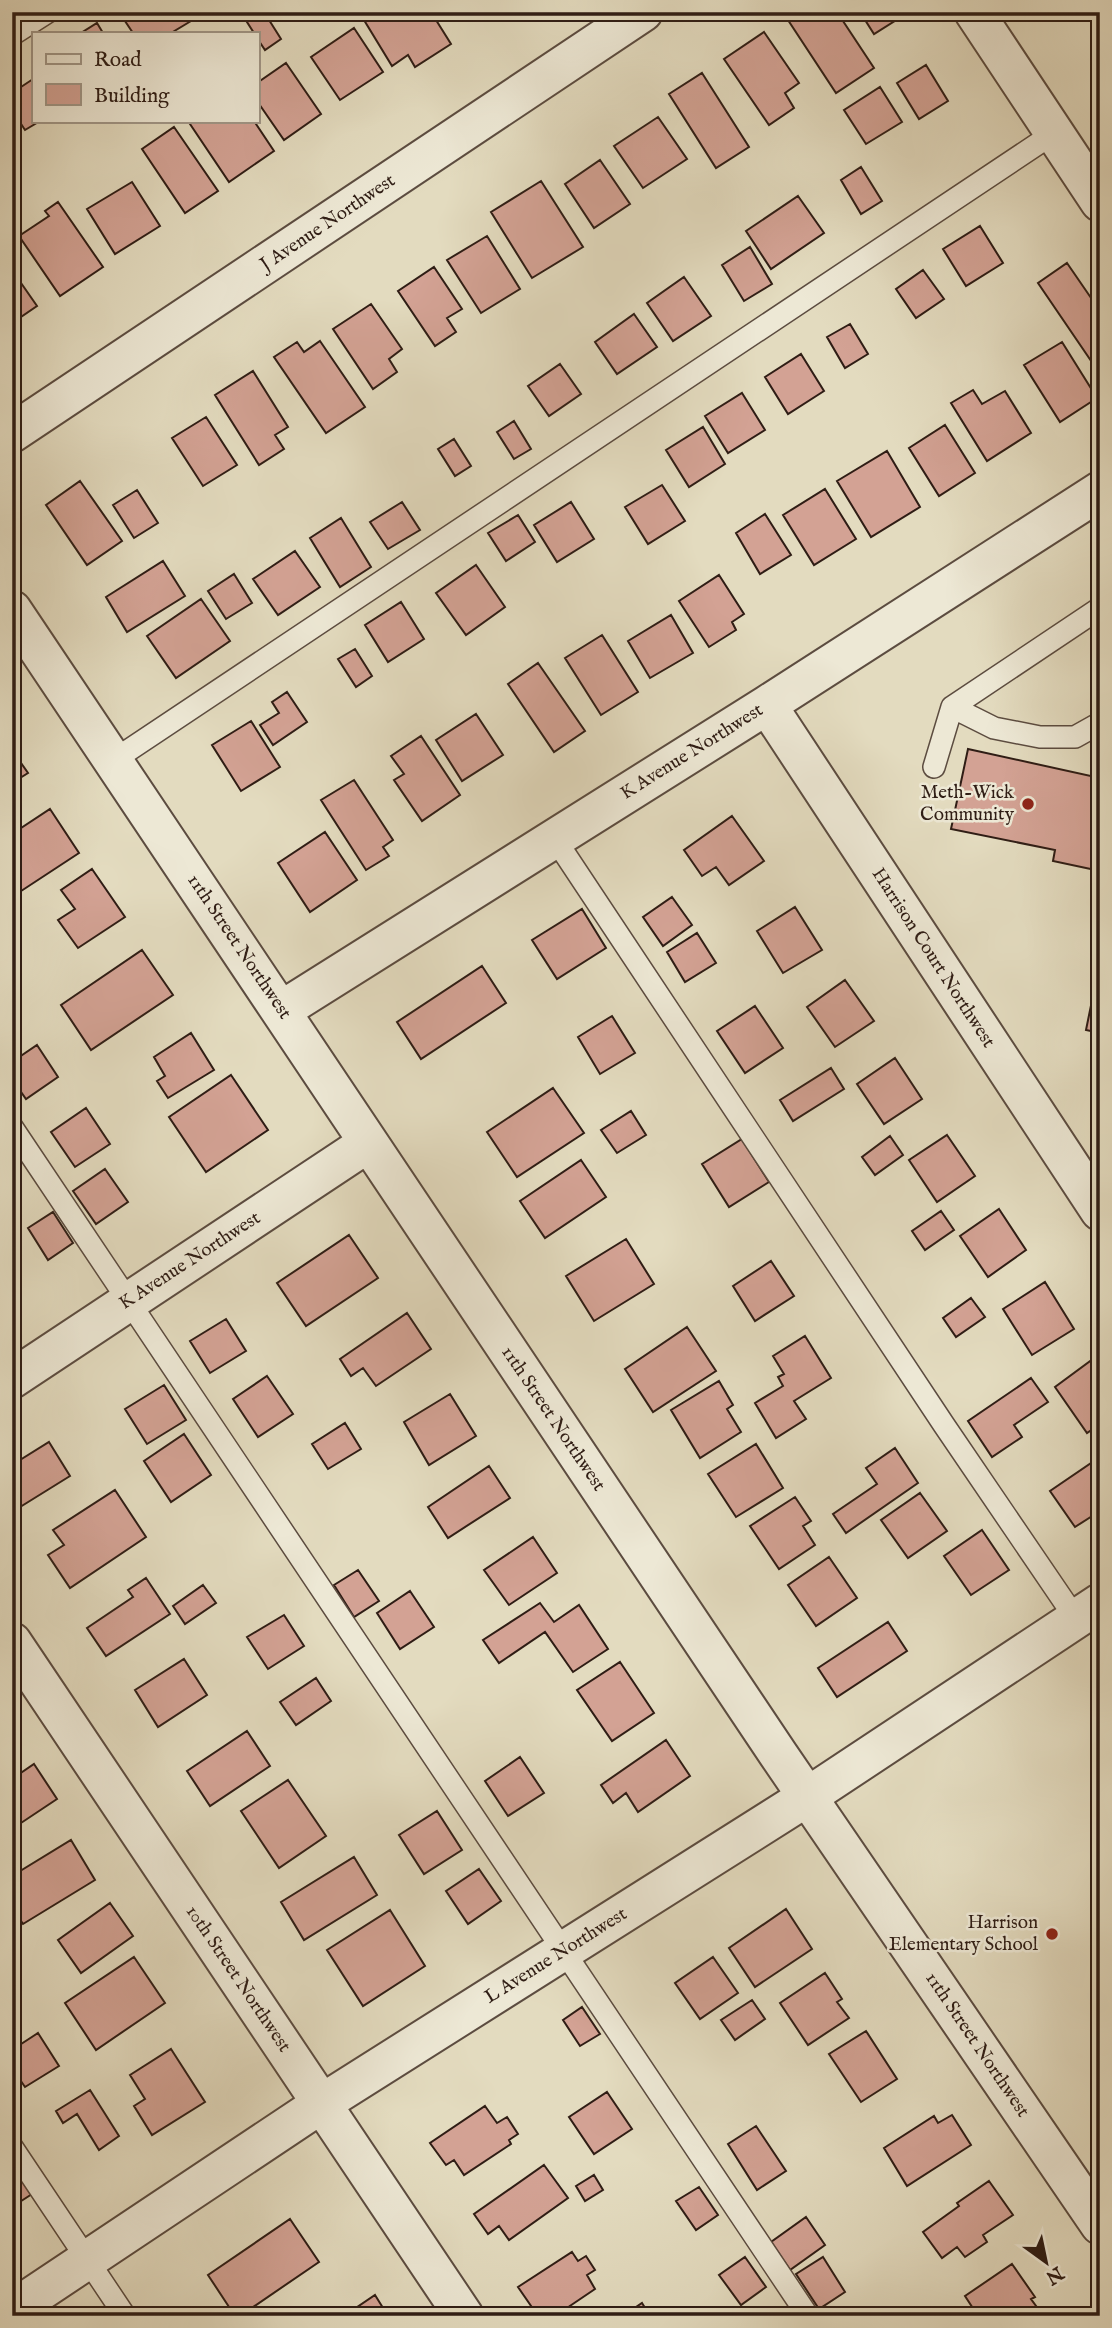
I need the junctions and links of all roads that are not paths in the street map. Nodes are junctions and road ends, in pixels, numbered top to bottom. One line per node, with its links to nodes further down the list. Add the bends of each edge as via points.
1 (48, 12): 4 (lane)
2 (643, 12): 7 (street, J Avenue Northwest)
3 (974, 12): 5 (street)
4 (12, 35)
5 (1054, 132): 6 (street); 14 (lane)
6 (1100, 202)
7 (12, 433)
8 (1100, 491): 11 (street, K Avenue Northwest)
9 (1100, 608): 12 (lane)
10 (12, 610): 14 (street, 11th Street Northwest)
11 (767, 705): 16 (street, K Avenue Northwest); 20 (street, Harrison Court Northwest)
12 (952, 707): 13 (lane, via 994,728 1040,737 1075,737); 15 (lane)
13 (1100, 723)
14 (114, 761): 17 (street, 11th Street Northwest)
15 (934, 767)
16 (555, 839): 17 (street, K Avenue Northwest); 23 (lane, via 936,1413)
17 (282, 1010): 19 (street, 11th Street Northwest)
18 (12, 1127): 21 (lane)
19 (368, 1143): 21 (street, K Avenue Northwest); 25 (street, 11th Street Northwest)
20 (1100, 1211)
21 (129, 1301): 22 (street, K Avenue Northwest); 26 (lane)
22 (12, 1379)
23 (1088, 1611): 25 (street, L Avenue Northwest)
24 (12, 1642): 27 (street, 10th Street Northwest)
25 (807, 1797): 26 (street, L Avenue Northwest); 29 (street, 11th Street Northwest)
26 (564, 1950): 27 (street, L Avenue Northwest); 34 (lane)
27 (321, 2104): 30 (street, L Avenue Northwest); 33 (street, 10th Street Northwest)
28 (12, 2147): 30 (lane)
29 (1100, 2225)
30 (87, 2258): 31 (street, L Avenue Northwest); 32 (lane)
31 (12, 2310)
32 (125, 2316)
33 (464, 2316)
34 (807, 2316)

